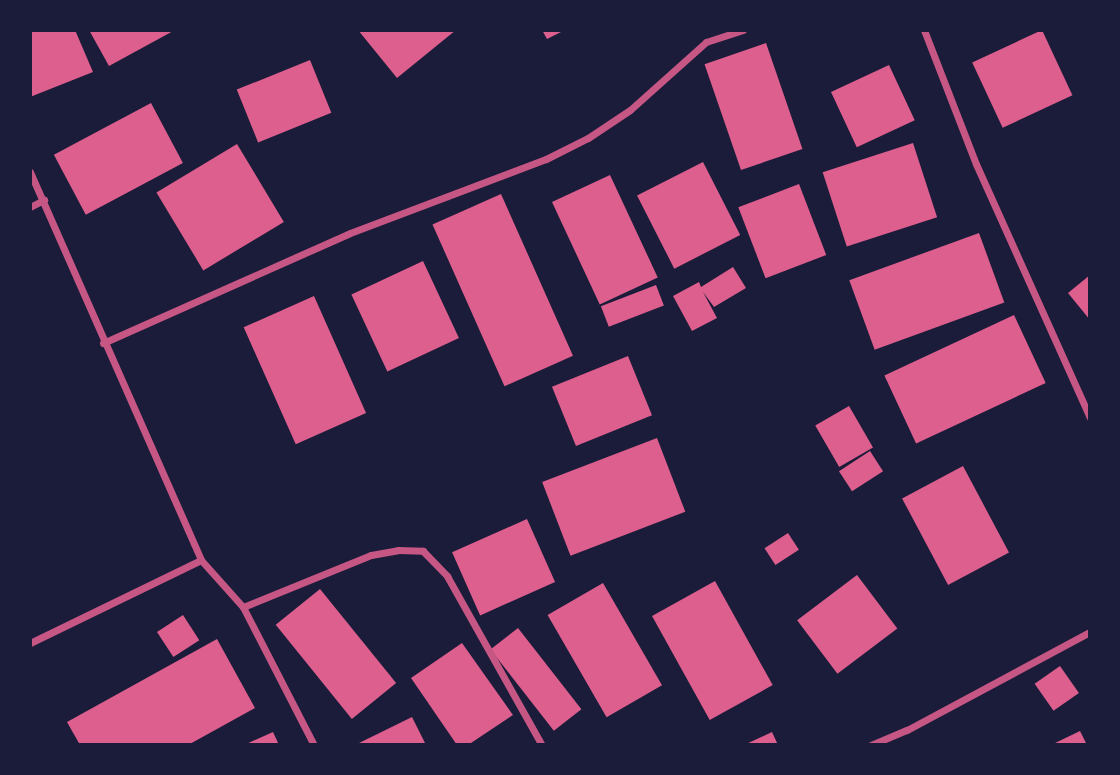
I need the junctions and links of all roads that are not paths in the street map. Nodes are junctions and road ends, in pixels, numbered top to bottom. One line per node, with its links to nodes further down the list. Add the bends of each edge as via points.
1 (743, 30): 6 (street, via 706,42 630,110 546,159 351,233)
2 (924, 30): 7 (street, via 976,164)
3 (30, 172): 4 (street)
4 (44, 200): 5 (street); 6 (street)
5 (30, 207)
6 (103, 343): 8 (street)
7 (1090, 418)
8 (201, 560): 9 (street); 11 (street)
9 (243, 607): 12 (street); 13 (street, via 371,555 423,551 447,576)
10 (1090, 632): 14 (street)
11 (30, 643)
12 (314, 745)
13 (541, 745)
14 (871, 745)

